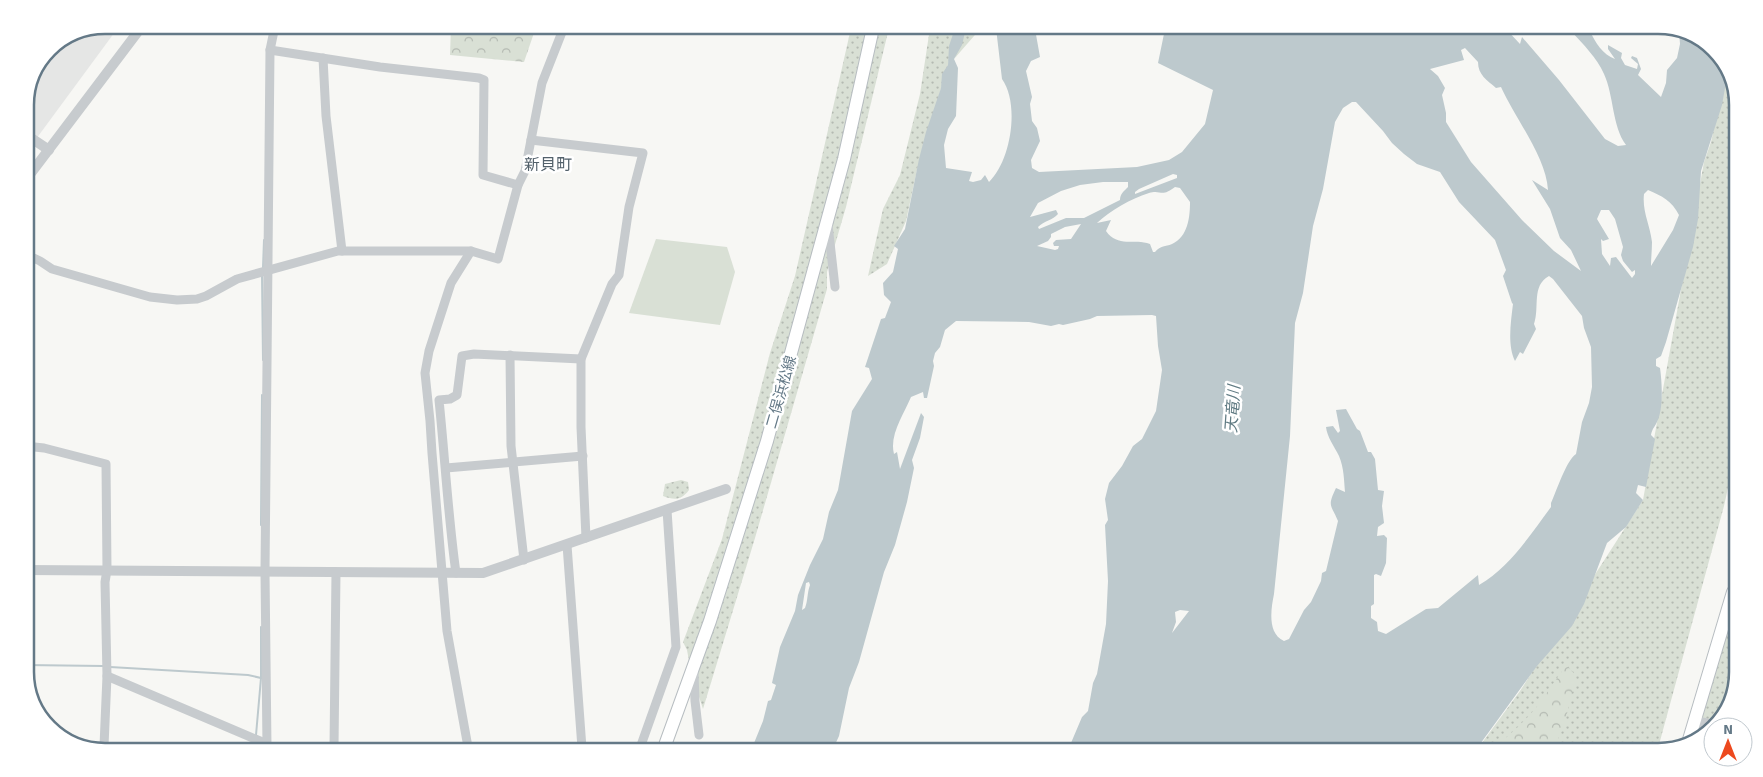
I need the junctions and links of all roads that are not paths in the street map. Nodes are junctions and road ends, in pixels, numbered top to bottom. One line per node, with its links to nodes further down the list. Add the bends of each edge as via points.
1 (136, 34): 9 (street)
2 (273, 34): 5 (street)
3 (561, 34): 8 (street, via 542,83)
4 (872, 34): 12 (main road, 二俣浜松線)
5 (270, 50): 6 (street); 16 (street)
6 (323, 58): 11 (street, via 484,80 483,175); 13 (street, via 326,116)
7 (34, 140): 9 (street)
8 (531, 140): 11 (street, via 525,171); 19 (street, via 643,152 629,207 619,275 612,284)
9 (49, 150): 10 (street)
10 (34, 169)
11 (518, 185): 14 (street, via 498,259)
12 (828, 218): 17 (street); 36 (main road, 二俣浜松線, via 767,441)
13 (342, 251): 14 (street); 16 (street)
14 (471, 251): 33 (street, via 451,283 425,373)
15 (34, 258): 16 (street, via 52,269 150,297 177,300 197,299 237,279)
16 (268, 271): 31 (street)
17 (835, 287)
18 (510, 355): 19 (street); 22 (street); 23 (street, via 462,356 457,395 439,400)
19 (581, 359): 21 (street)
20 (34, 447): 30 (street, via 106,464)
21 (583, 456): 22 (street); 26 (street)
22 (512, 464): 23 (street); 28 (street)
23 (446, 468): 34 (street)
24 (726, 489): 25 (street)
25 (667, 510): 26 (street); 48 (street, via 676,647)
26 (586, 538): 27 (street)
27 (568, 545): 28 (street); 47 (street)
28 (524, 560): 34 (street, via 483,573)
29 (34, 570): 30 (street)
30 (107, 570): 31 (street); 37 (street)
31 (265, 572): 32 (street); 44 (street)
32 (336, 572): 33 (street); 45 (street)
33 (443, 573): 34 (street); 46 (street, via 447,631)
34 (456, 573)
35 (1729, 606): 38 (main road)
36 (693, 664): 40 (street); 49 (main road, 二俣浜松線)
37 (107, 670): 42 (street); 43 (street)
38 (1695, 721): 39 (street); 41 (main road)
39 (1703, 723)
40 (699, 735)
41 (1690, 736)
42 (104, 743)
43 (263, 743)
44 (267, 743)
45 (334, 743)
46 (467, 743)
47 (582, 743)
48 (642, 743)
49 (666, 743)

